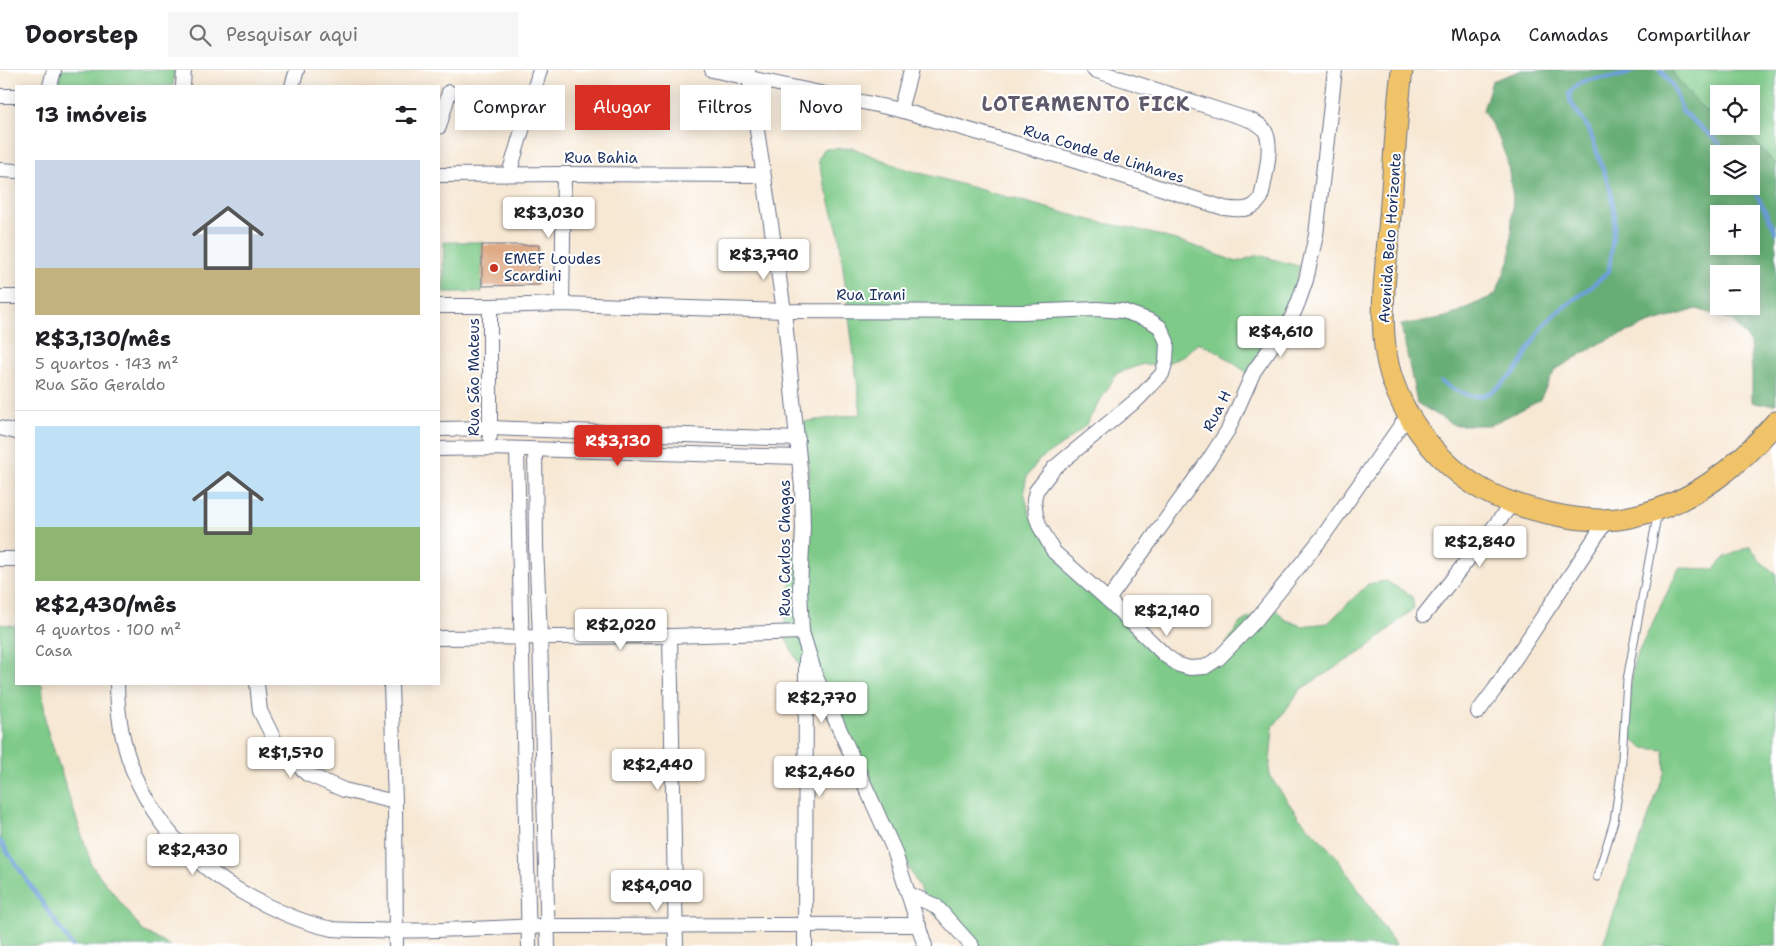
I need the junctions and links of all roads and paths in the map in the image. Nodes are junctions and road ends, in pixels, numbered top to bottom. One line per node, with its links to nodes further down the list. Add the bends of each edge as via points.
1 (54, 70): 11 (street)
2 (184, 70): 12 (street)
3 (297, 70): 13 (street)
4 (540, 70): 21 (street)
5 (712, 70): 10 (street, Rua Conde de Linhares)
6 (911, 70): 17 (street)
7 (1094, 70): 17 (street, Rua Conde de Linhares, via 1260,125 1266,131 1269,145 1261,198 1247,209 1224,208 1069,158)
8 (1335, 70): 46 (street, Rua H, via 1316,235 1298,304 1254,371 1228,430)
9 (1400, 71): 31 (main road, Avenida Belo Horizonte, via 1384,324 1386,354)
10 (749, 74): 17 (street, Rua Conde de Linhares); 24 (street, Rua Carlos Chagas)
11 (50, 85)
12 (183, 85)
13 (292, 85)
14 (449, 92): 18 (street)
15 (0, 96): 16 (street)
16 (15, 96)
17 (900, 110)
18 (440, 124)
19 (0, 170): 20 (street)
20 (15, 171)
21 (509, 174): 22 (street, Rua Bahia); 23 (street, Rua Bahia)
22 (564, 174): 24 (street, Rua Bahia); 27 (street)
23 (440, 175)
24 (763, 176): 30 (street, Rua Carlos Chagas)
25 (0, 297): 26 (street)
26 (15, 297)
27 (562, 304): 29 (street, Rua Irani); 30 (street, Rua Irani)
28 (440, 306): 29 (street, Rua Irani)
29 (490, 306): 33 (street, Rua São Mateus)
30 (784, 311): 35 (street, Rua Carlos Chagas); 46 (street, Rua Irani, via 1023,312 1097,309 1122,311 1160,328 1166,337 1168,350 1162,374 1139,398 1054,468 1036,490 1034,500 1036,516 1054,552)
31 (1408, 415): 41 (main road, Avenida Belo Horizonte, via 1446,461 1477,486); 46 (street, via 1320,540 1255,621 1219,658 1205,667 1179,665)
32 (1776, 422): 42 (main road, Avenida Belo Horizonte, via 1717,480)
33 (490, 428): 34 (street); 35 (street); 36 (street, Rua São Mateus)
34 (440, 429)
35 (798, 439): 40 (street, Rua Carlos Chagas)
36 (490, 448): 37 (street); 38 (street)
37 (440, 449)
38 (517, 450): 39 (street); 51 (street)
39 (535, 450): 40 (street); 49 (street)
40 (798, 457): 48 (street, Rua Carlos Chagas, via 803,528)
41 (1512, 504): 43 (main road, Avenida Belo Horizonte, via 1574,518); 47 (street)
42 (1658, 509): 43 (main road, Avenida Belo Horizonte); 59 (lane, via 1627,680 1621,774 1614,820)
43 (1606, 521): 57 (street)
44 (0, 559): 45 (street)
45 (15, 559)
46 (1108, 600)
47 (1424, 615)
48 (802, 632): 50 (street); 53 (street, Rua Carlos Chagas)
49 (540, 636): 50 (street); 51 (street); 64 (street)
50 (670, 636): 65 (street)
51 (522, 637): 52 (street); 63 (street)
52 (440, 638)
53 (806, 650): 60 (street, Rua Carlos Chagas, via 894,850); 61 (street)
54 (117, 685): 66 (street, via 128,756 139,787 166,829 202,865 238,890 299,920 334,929)
55 (256, 685): 58 (street, via 260,711 277,745 307,774 344,790)
56 (391, 685): 58 (street)
57 (1478, 712)
58 (396, 802): 66 (street)
59 (1597, 877)
60 (909, 894): 62 (street, Rua Carlos Chagas); 73 (street, via 936,906)
61 (805, 924): 62 (street); 65 (street); 71 (street)
62 (919, 924): 72 (street, Rua Carlos Chagas)
63 (528, 926): 64 (street); 66 (street); 68 (street)
64 (548, 926): 65 (street); 69 (street)
65 (675, 926): 70 (street)
66 (396, 932): 67 (street)
67 (396, 946)
68 (529, 946)
69 (548, 946)
70 (676, 946)
71 (805, 946)
72 (925, 946)
73 (972, 946)

